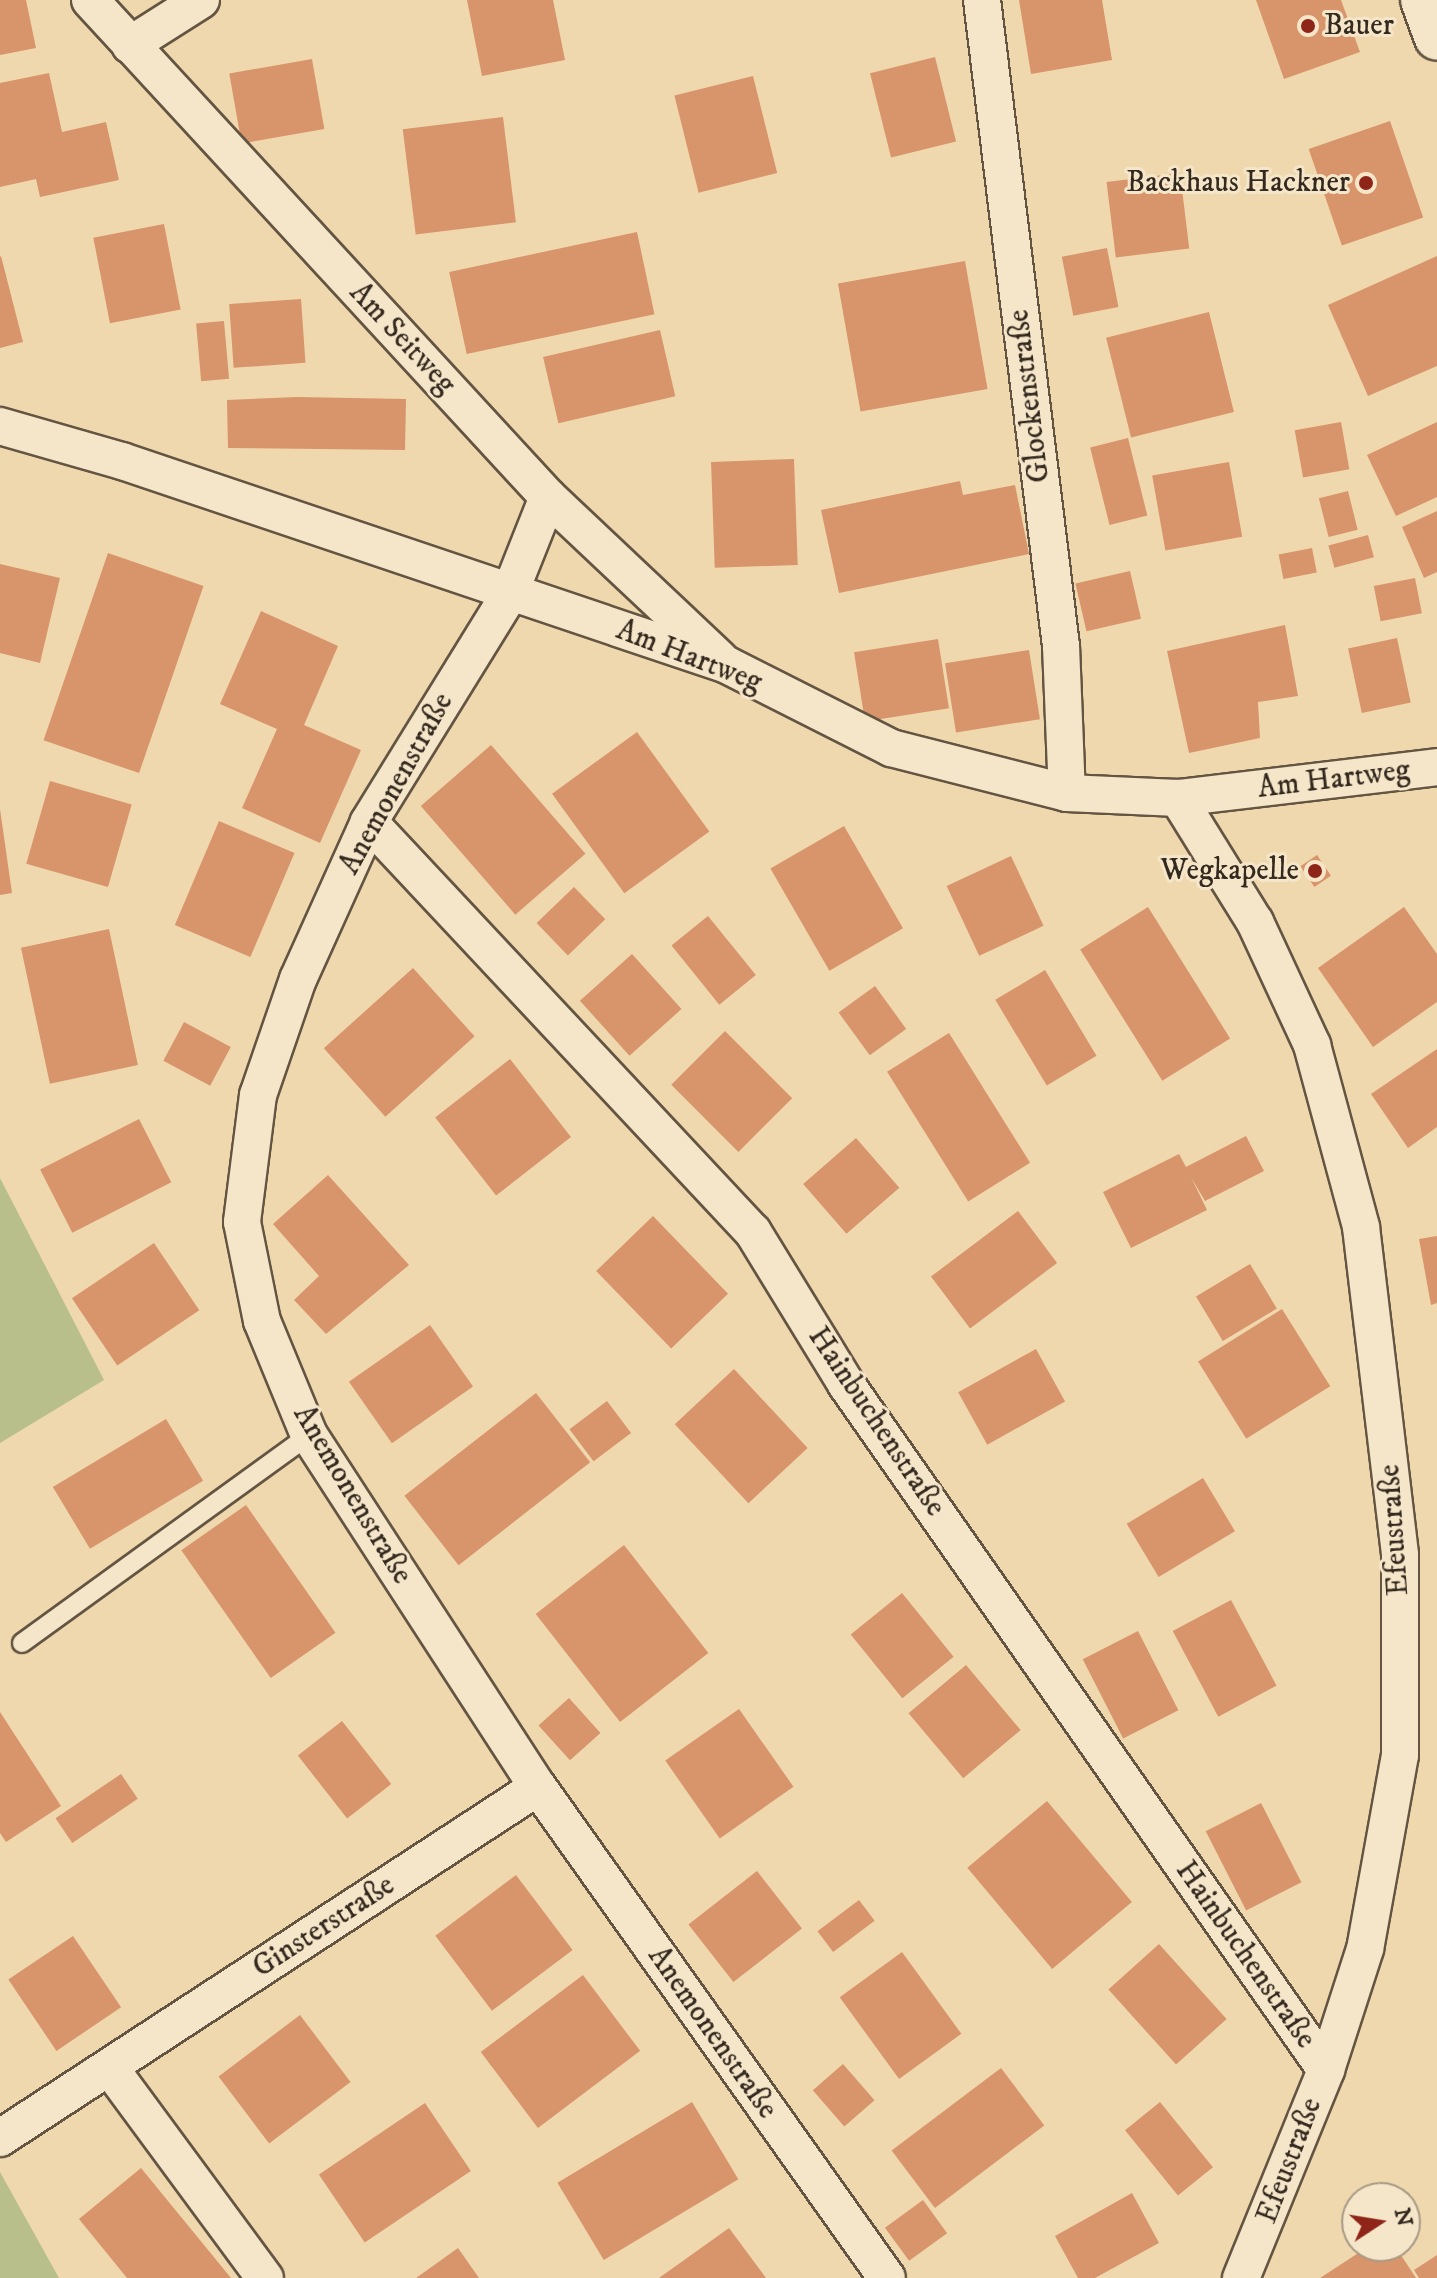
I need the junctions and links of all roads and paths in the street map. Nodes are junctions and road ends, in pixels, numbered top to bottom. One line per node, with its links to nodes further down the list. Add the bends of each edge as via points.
1 (90, 0): 6 (street, Am Seitweg)
2 (201, 0): 6 (street)
3 (982, 0): 12 (street, Glockenstraße, via 1061,646)
4 (1423, 0): 5 (street)
5 (1437, 38)
6 (130, 45): 8 (street, Am Seitweg)
7 (0, 426): 9 (street, Am Hartweg, via 122,461)
8 (548, 497): 9 (street, Anemonenstraße); 10 (street, Am Seitweg)
9 (509, 595): 10 (street, Am Hartweg); 14 (street, Anemonenstraße)
10 (727, 665): 12 (street, Am Hartweg, via 891,748)
11 (1437, 767): 13 (street, Am Hartweg)
12 (1067, 793): 13 (street, Am Hartweg)
13 (1178, 798): 19 (street, Efeustraße, via 1255,922 1312,1045 1361,1227 1382,1373 1400,1555 1400,1755 1365,1949)
14 (369, 822): 15 (street, Anemonenstraße, via 298,979 258,1095 242,1222 262,1321); 19 (street, Hainbuchenstraße, via 753,1232 846,1384)
15 (309, 1435): 16 (lane); 17 (street, Anemonenstraße)
16 (22, 1643)
17 (538, 1787): 18 (street, Ginsterstraße); 22 (street, Anemonenstraße)
18 (110, 2068): 20 (street, Ginsterstraße); 21 (street)
19 (1326, 2070): 23 (street, Efeustraße)
20 (0, 2138)
21 (265, 2278)
22 (887, 2278)
23 (1241, 2278)

